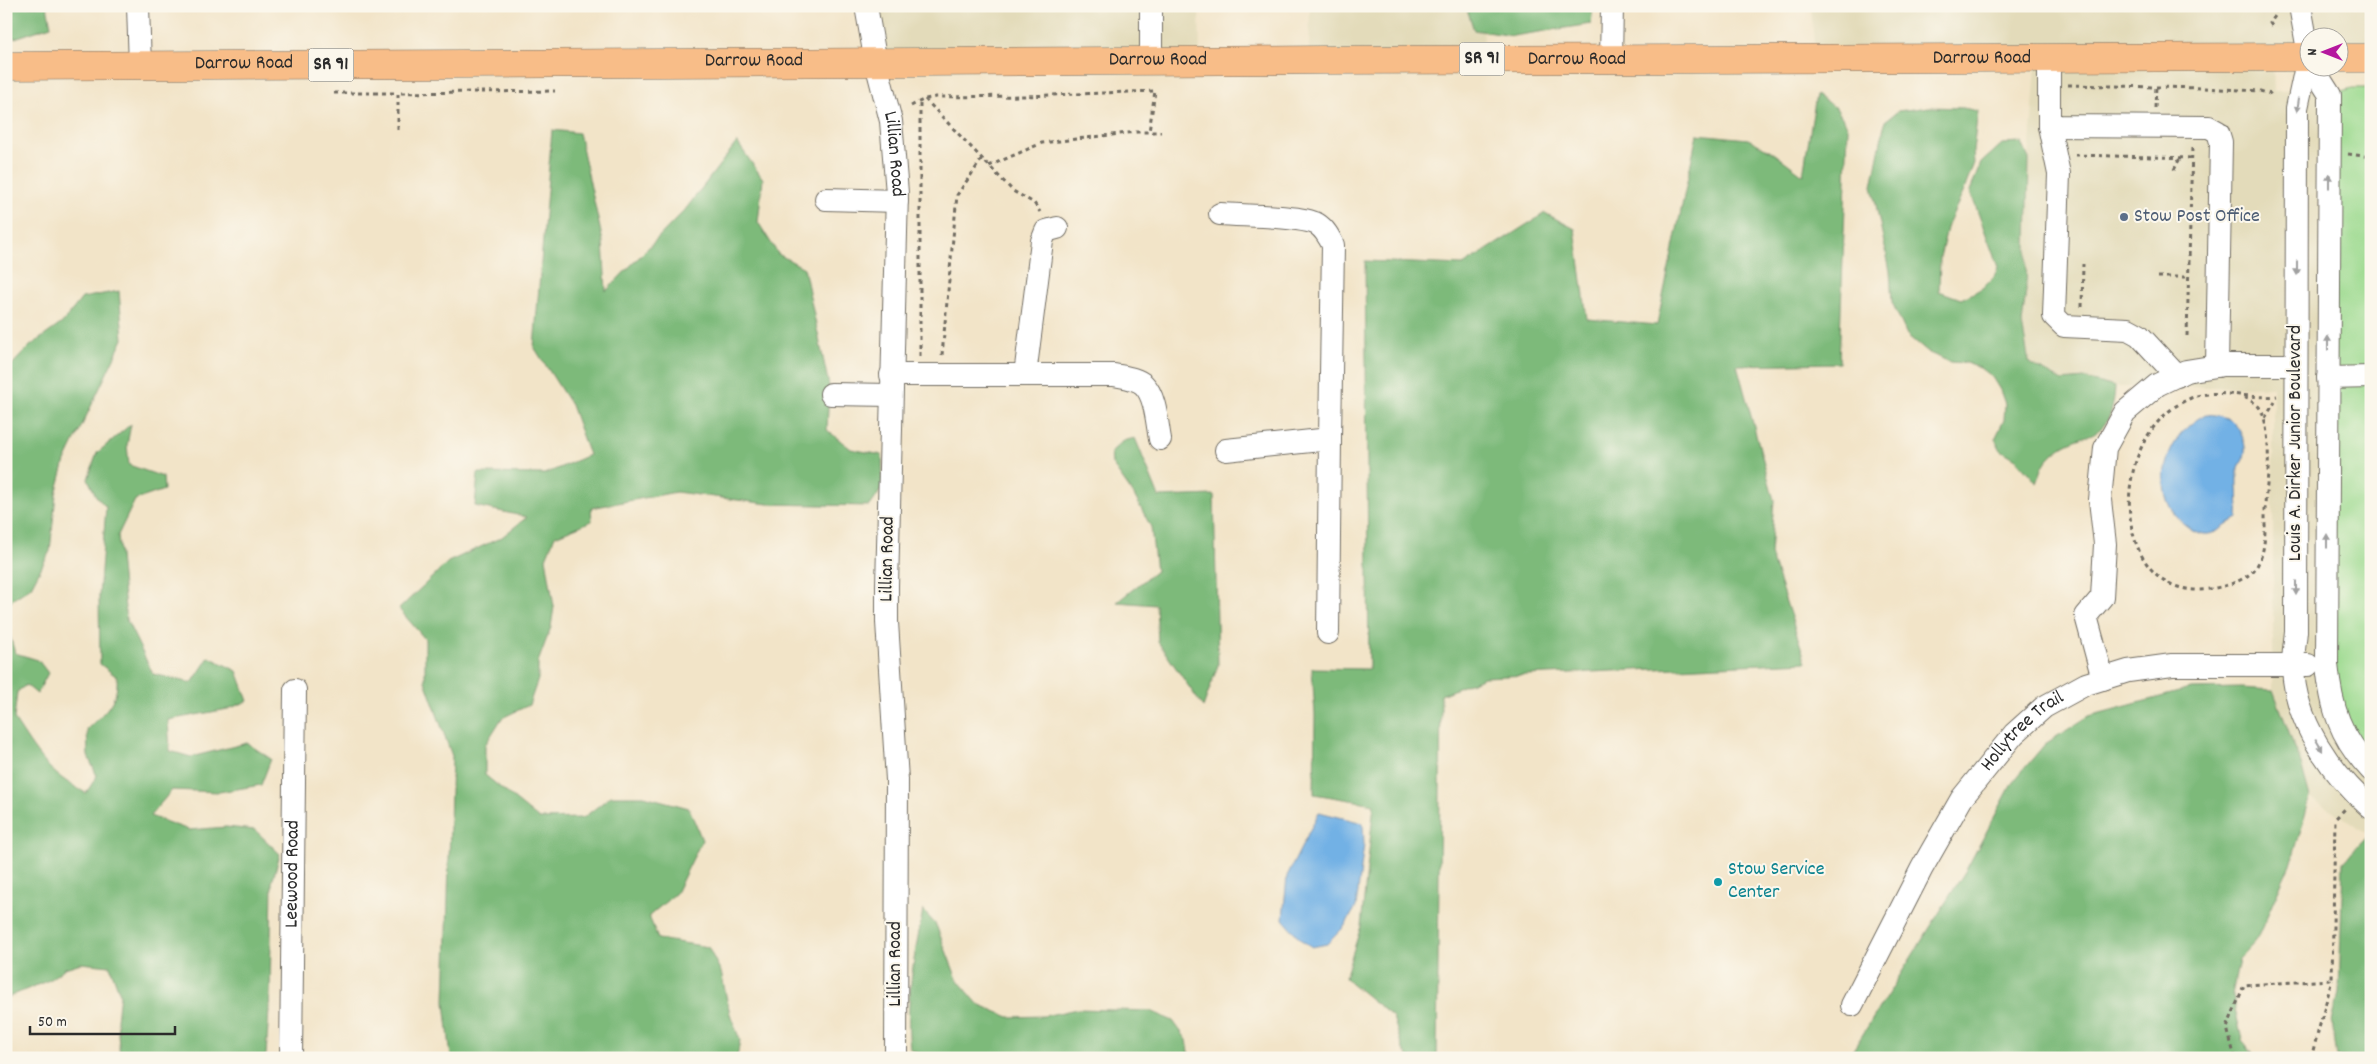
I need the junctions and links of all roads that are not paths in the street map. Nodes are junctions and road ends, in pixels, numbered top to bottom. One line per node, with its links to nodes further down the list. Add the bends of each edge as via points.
1 (138, 6): 14 (street)
2 (866, 6): 12 (street, Lillian Road)
3 (1151, 6): 9 (street)
4 (1612, 6): 10 (street)
5 (2300, 6): 6 (street)
6 (2304, 28)
7 (2350, 58): 8 (main road)
8 (2371, 58)
9 (1150, 59): 10 (main road, Darrow Road / SR 91); 12 (main road, Darrow Road / SR 91)
10 (1611, 59): 15 (main road, Darrow Road / SR 91)
11 (2300, 61): 15 (main road, Darrow Road / SR 91)
12 (876, 63): 14 (main road, Darrow Road / SR 91); 20 (street, Lillian Road, via 892,121)
13 (6, 66): 14 (main road, Darrow Road / SR 91)
14 (140, 66)
15 (2050, 72): 18 (street)
16 (2305, 78): 23 (street, Louis A. Dirker Junior Boulevard, one-way to 23, via 2297,108)
17 (2320, 78): 28 (street, Louis A. Dirker Junior Boulevard, one-way to 17, via 2330,95)
18 (2049, 126): 24 (street, via 2208,127 2218,132 2222,142); 26 (street, via 2058,174 2054,316 2064,326 2128,329 2140,335)
19 (826, 199): 20 (street)
20 (897, 201): 29 (street, Lillian Road)
21 (1220, 214): 31 (street, via 1316,224 1333,245)
22 (1052, 230): 25 (street, via 1042,241)
23 (2296, 365): 24 (street); 36 (street, Louis A. Dirker Junior Boulevard, one-way to 36, via 2296,631)
24 (2217, 366): 26 (street, via 2186,371)
25 (1025, 375): 29 (street, via 929,375); 32 (street, via 1132,378 1144,385 1152,400)
26 (2177, 376): 37 (street, via 2157,385 2125,412 2105,448 2100,500 2105,544 2102,597 2086,616)
27 (2371, 377): 28 (street)
28 (2328, 378): 35 (street, Louis A. Dirker Junior Boulevard, one-way to 28)
29 (891, 385): 30 (street); 43 (street, Lillian Road, via 887,622 897,780)
30 (832, 394)
31 (1330, 438): 33 (street); 34 (street)
32 (1160, 440)
33 (1226, 450)
34 (1328, 632)
35 (2327, 664): 36 (street, Hollytree Trail); 39 (street, Louis A. Dirker Junior Boulevard, via 2332,706 2349,743)
36 (2293, 666): 37 (street, Hollytree Trail, via 2172,665 2128,671); 40 (street, Louis A. Dirker Junior Boulevard, one-way to 40, via 2302,714 2335,771)
37 (2103, 679): 41 (street, Hollytree Trail, via 2086,684 2044,707 2014,734 1962,798)
38 (295, 690): 42 (street, Leewood Road)
39 (2371, 770)
40 (2364, 802)
41 (1852, 1005)
42 (291, 1058)
43 (896, 1058)

